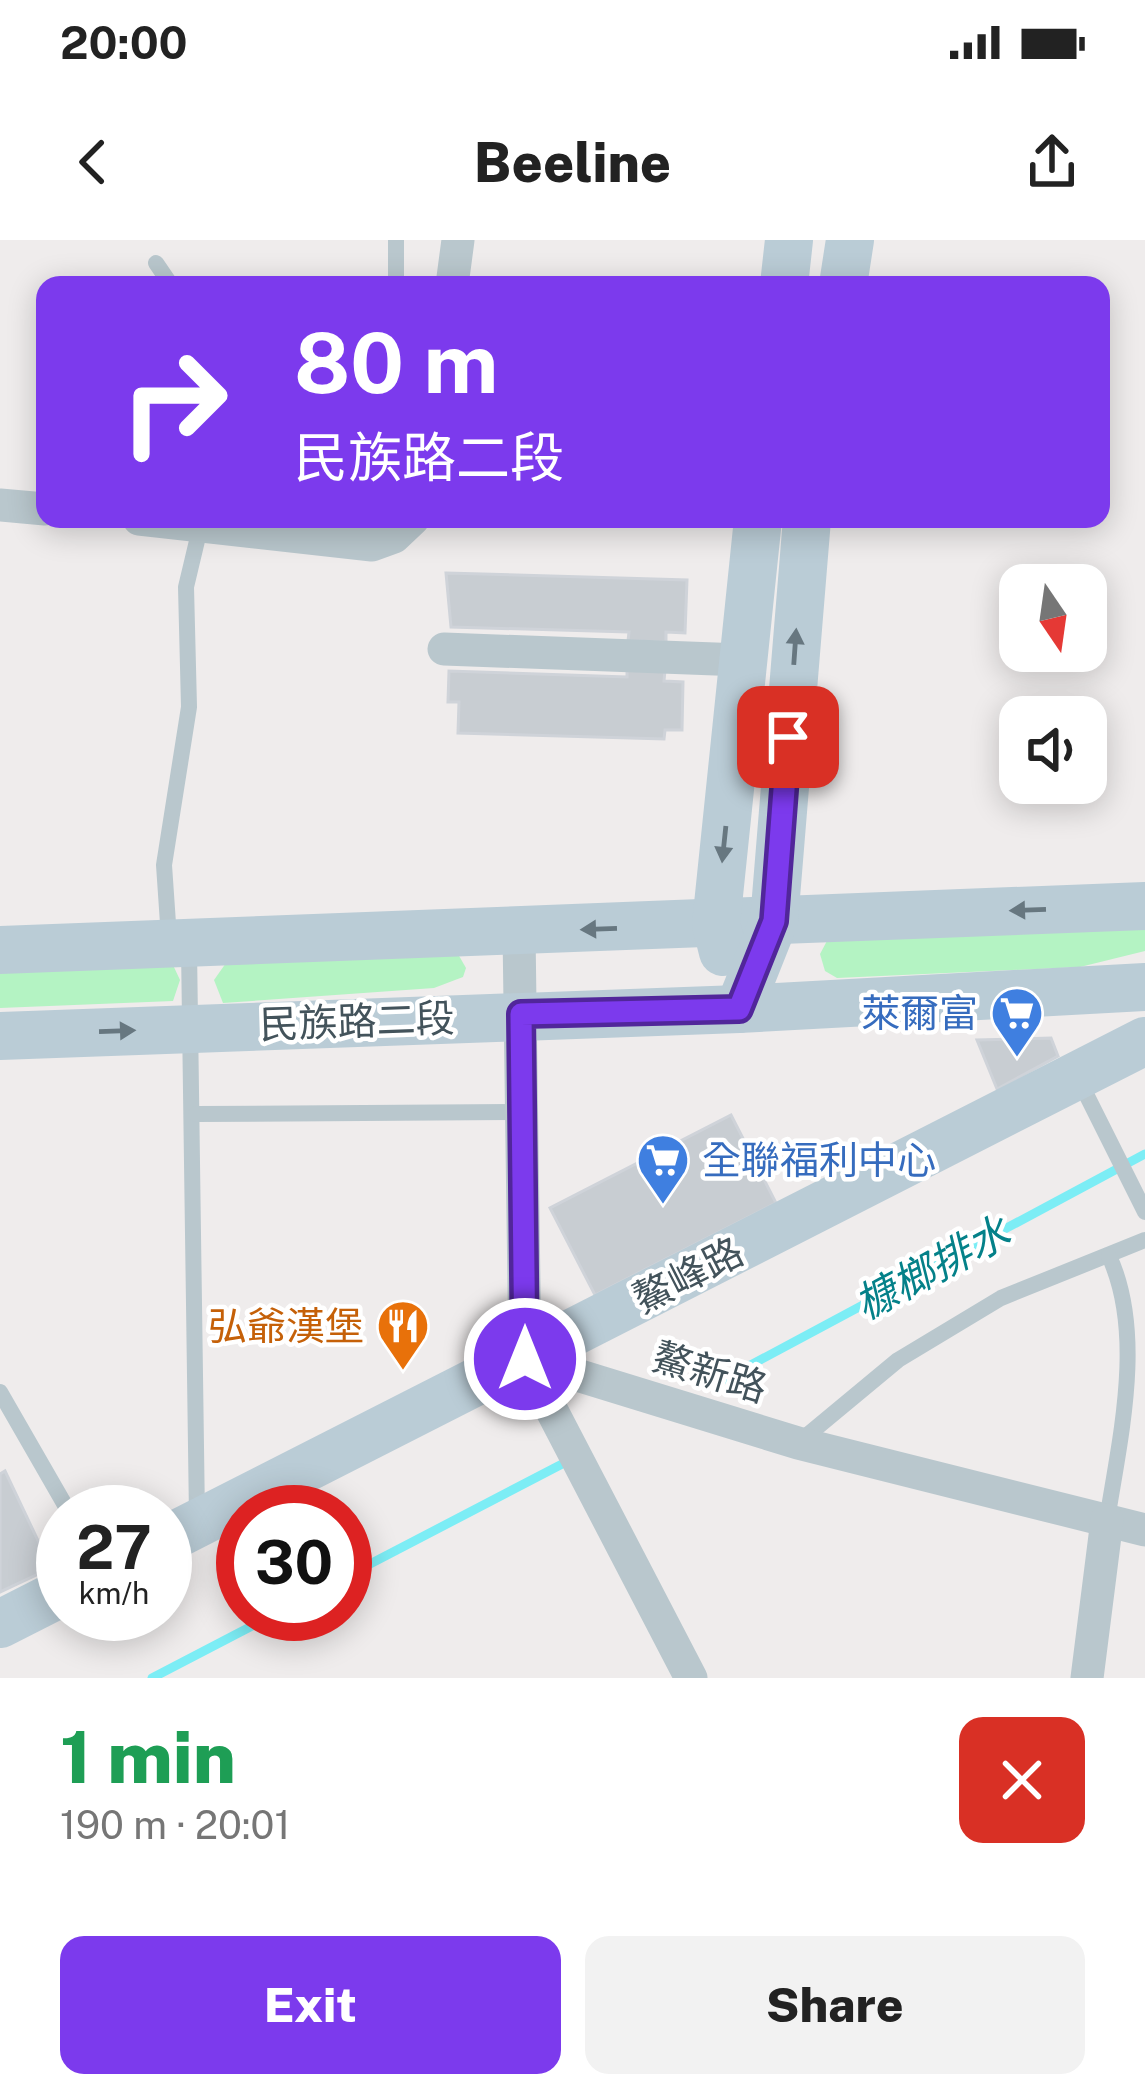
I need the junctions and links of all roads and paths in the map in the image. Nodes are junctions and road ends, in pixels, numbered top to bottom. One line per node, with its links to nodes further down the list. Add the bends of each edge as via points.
1 (397, 240): 7 (lane)
2 (458, 240): 8 (street)
3 (789, 240): 9 (street)
4 (850, 240): 10 (street)
5 (156, 263): 6 (lane)
6 (165, 276)
7 (396, 276)
8 (453, 276)
9 (785, 276)
10 (844, 276)
11 (0, 505): 12 (street)
12 (36, 508)
13 (200, 528): 24 (lane, via 185,587 189,707 164,866)
14 (246, 528): 15 (street, via 372,545)
15 (404, 528)
16 (757, 528): 19 (street)
17 (806, 528): 21 (street, one-way to 17)
18 (444, 650): 19 (street)
19 (742, 660): 22 (street, one-way to 22)
20 (1145, 905): 21 (street, one-way to 21)
21 (774, 921): 22 (street); 27 (street)
22 (716, 924): 23 (street, one-way to 23); 27 (street)
23 (519, 932): 24 (street); 28 (street)
24 (179, 944): 25 (street); 29 (lane)
25 (0, 950)
26 (1145, 987): 27 (street, 民族路二段)
27 (739, 1009): 28 (street, 民族路二段)
28 (521, 1014): 29 (street, 民族路二段); 33 (street)
29 (190, 1028): 30 (street, 民族路二段, one-way to 29); 34 (lane)
30 (0, 1036)
31 (1145, 1041): 32 (street, 鰲峰路)
32 (1077, 1076): 35 (lane); 39 (street, 鰲峰路)
33 (524, 1112): 34 (lane); 39 (street)
34 (196, 1114): 43 (lane)
35 (1145, 1212)
36 (1145, 1240): 37 (lane)
37 (1109, 1256): 38 (lane); 41 (lane, via 1001,1298 898,1360)
38 (1137, 1316): 44 (lane)
39 (525, 1359): 41 (street, 鰲新路); 45 (street, 鰲峰路); 49 (street)
40 (0, 1392): 42 (lane)
41 (798, 1443): 44 (street, 鰲新路)
42 (53, 1485)
43 (183, 1485)
44 (1107, 1520): 46 (street, 鰲新路); 50 (street)
45 (192, 1526)
46 (1145, 1530)
47 (36, 1606): 48 (street)
48 (0, 1624)
49 (692, 1678)
50 (1087, 1678)

